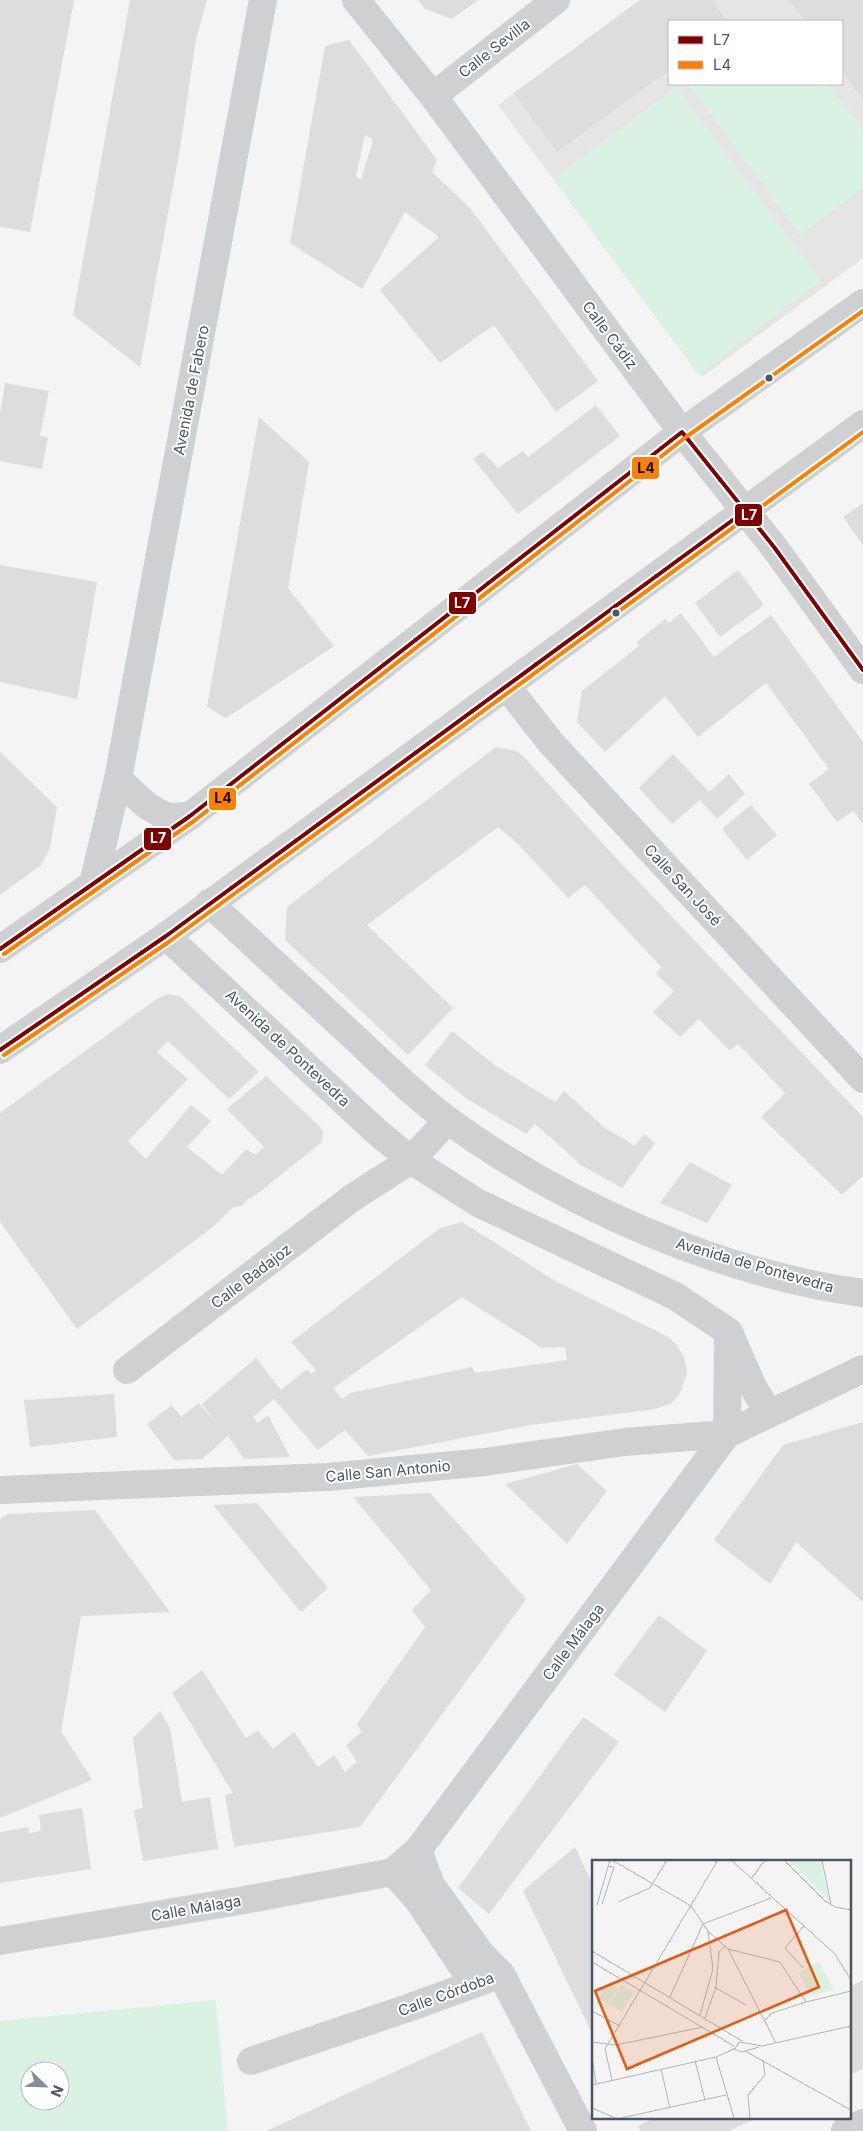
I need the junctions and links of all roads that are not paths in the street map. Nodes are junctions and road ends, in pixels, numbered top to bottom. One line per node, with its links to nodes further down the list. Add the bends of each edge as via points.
1 (263, 0): 11 (street, Avenida de Fabero)
2 (356, 0): 4 (street, Calle Cádiz)
3 (556, 0): 4 (street, Calle Sevilla)
4 (432, 96): 7 (street, Calle Cádiz)
5 (863, 303): 7 (street)
6 (863, 424): 8 (street)
7 (682, 432): 8 (street, Calle Cádiz); 12 (street)
8 (745, 511): 9 (street, Calle Cádiz); 10 (street)
9 (863, 670)
10 (507, 687): 14 (street); 18 (street, Calle San José, via 551,743)
11 (118, 779): 12 (street, via 146,805 166,817); 13 (street, Avenida de Fabero)
12 (190, 816): 13 (street)
13 (93, 884): 16 (street)
14 (209, 903): 15 (street); 19 (street, Avenida de Pontevedra)
15 (166, 936): 17 (street); 20 (street, Avenida de Pontevedra)
16 (0, 949)
17 (0, 1050)
18 (863, 1079)
19 (448, 1120): 21 (street); 23 (street, Avenida de Pontevedra, via 505,1159 593,1207 692,1250)
20 (377, 1132): 21 (street, Avenida de Pontevedra); 22 (street, via 381,1158)
21 (411, 1160): 22 (street, Calle Badajoz); 24 (street, Avenida de Pontevedra, via 478,1203 675,1296)
22 (374, 1182): 26 (street, Calle Badajoz)
23 (860, 1296)
24 (729, 1332): 27 (street, via 752,1385); 28 (street)
25 (863, 1369): 27 (street)
26 (128, 1370)
27 (769, 1414): 28 (street, Calle San Antonio)
28 (727, 1434): 29 (street, Calle San Antonio, via 625,1442 485,1462 328,1477); 30 (street, Calle Málaga)
29 (0, 1490)
30 (418, 1850): 31 (street, Calle Málaga); 33 (street, via 431,1885 481,1954)
31 (392, 1872): 32 (street, Calle Málaga); 34 (street, via 418,1900)
32 (0, 1941)
33 (501, 1974): 34 (street, Calle Córdoba); 37 (street, Calle Córdoba)
34 (474, 1984): 35 (street, Calle Córdoba)
35 (251, 2061)
36 (863, 2123): 38 (street)
37 (583, 2131)
38 (845, 2131)

